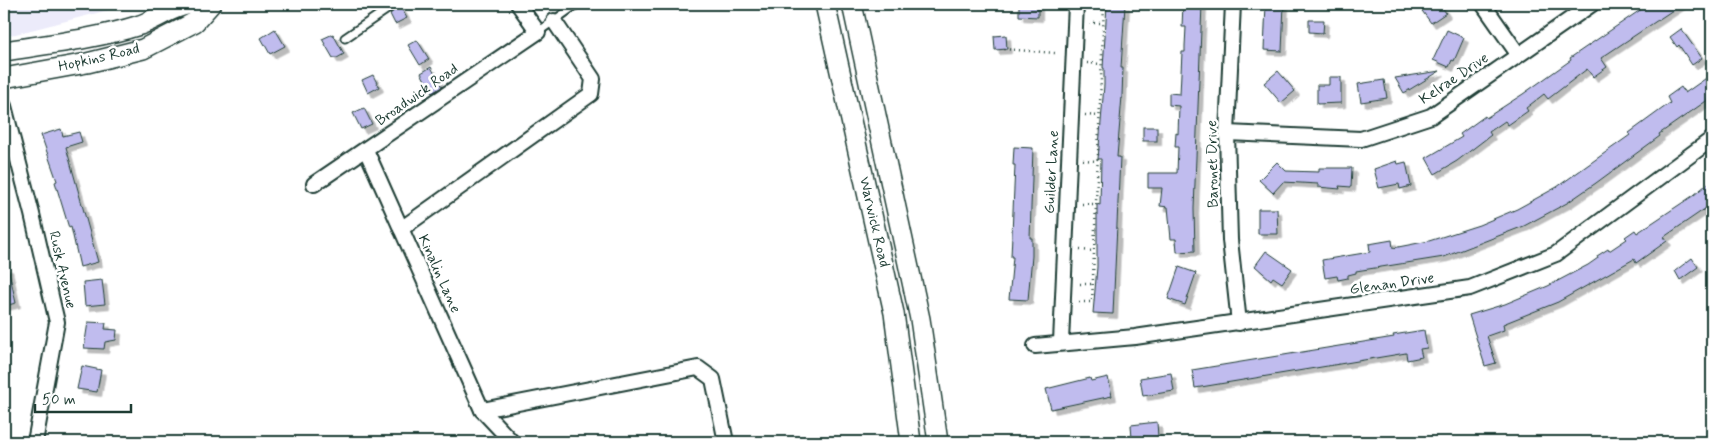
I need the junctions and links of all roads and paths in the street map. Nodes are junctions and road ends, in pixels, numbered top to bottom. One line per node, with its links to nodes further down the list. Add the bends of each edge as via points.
1 (197, 4): 18 (main road, Hopkins Road, via 186,4 141,24)
2 (212, 4): 24 (main road, Hopkins Road, via 195,22 143,49)
3 (394, 4): 17 (lane)
4 (518, 4): 16 (street)
5 (577, 4): 13 (lane)
6 (825, 4): 51 (main road, Warwick Road, via 894,312)
7 (852, 4): 52 (main road, Warwick Road, via 920,319)
8 (1076, 4): 45 (street, Guilder Lane)
9 (1104, 4): 15 (path)
10 (1233, 4): 30 (street, Baronet Drive)
11 (1483, 4): 22 (street)
12 (1592, 4): 22 (street, Kelrae Drive)
13 (554, 20): 16 (lane); 38 (street, via 592,79 591,94)
14 (1089, 23): 15 (path)
15 (1103, 23): 25 (path)
16 (538, 32): 32 (street, Broadwick Road)
17 (345, 38)
18 (82, 39): 20 (main road, Hopkins Road); 24 (main road)
19 (1004, 49): 21 (path)
20 (4, 51)
21 (1055, 53)
22 (1518, 54): 30 (street, Kelrae Drive, via 1431,116 1361,139)
23 (1087, 63): 25 (path)
24 (86, 64): 26 (main road, Hopkins Road)
25 (1101, 64): 29 (path)
26 (4, 78)
27 (4, 106): 48 (street, Rusk Avenue, via 57,322)
28 (1085, 115): 29 (path)
29 (1099, 116): 34 (path)
30 (1227, 132): 44 (street, Baronet Drive, via 1230,240)
31 (1712, 139): 44 (street, Glenan Drive, via 1556,254 1470,288)
32 (366, 150): 35 (street, Broadwick Road); 38 (street, Kinalin Lane)
33 (1083, 160): 34 (path)
34 (1097, 161): 37 (path)
35 (314, 184)
36 (1082, 204): 37 (path)
37 (1096, 204): 40 (path)
38 (401, 229): 47 (street, Kinalin Lane)
39 (1080, 250): 40 (path)
40 (1094, 251): 42 (path)
41 (1080, 284): 42 (path)
42 (1092, 284): 43 (path, via 1092,302)
43 (1079, 302)
44 (1239, 323): 45 (street, Glenan Drive, via 1135,337)
45 (1061, 342): 46 (street, Glenan Drive)
46 (1035, 346)
47 (482, 410): 49 (street, Kinalin Lane); 50 (street, via 698,368 713,379)
48 (35, 442)
49 (512, 442)
50 (726, 442)
51 (911, 442)
52 (938, 442)

